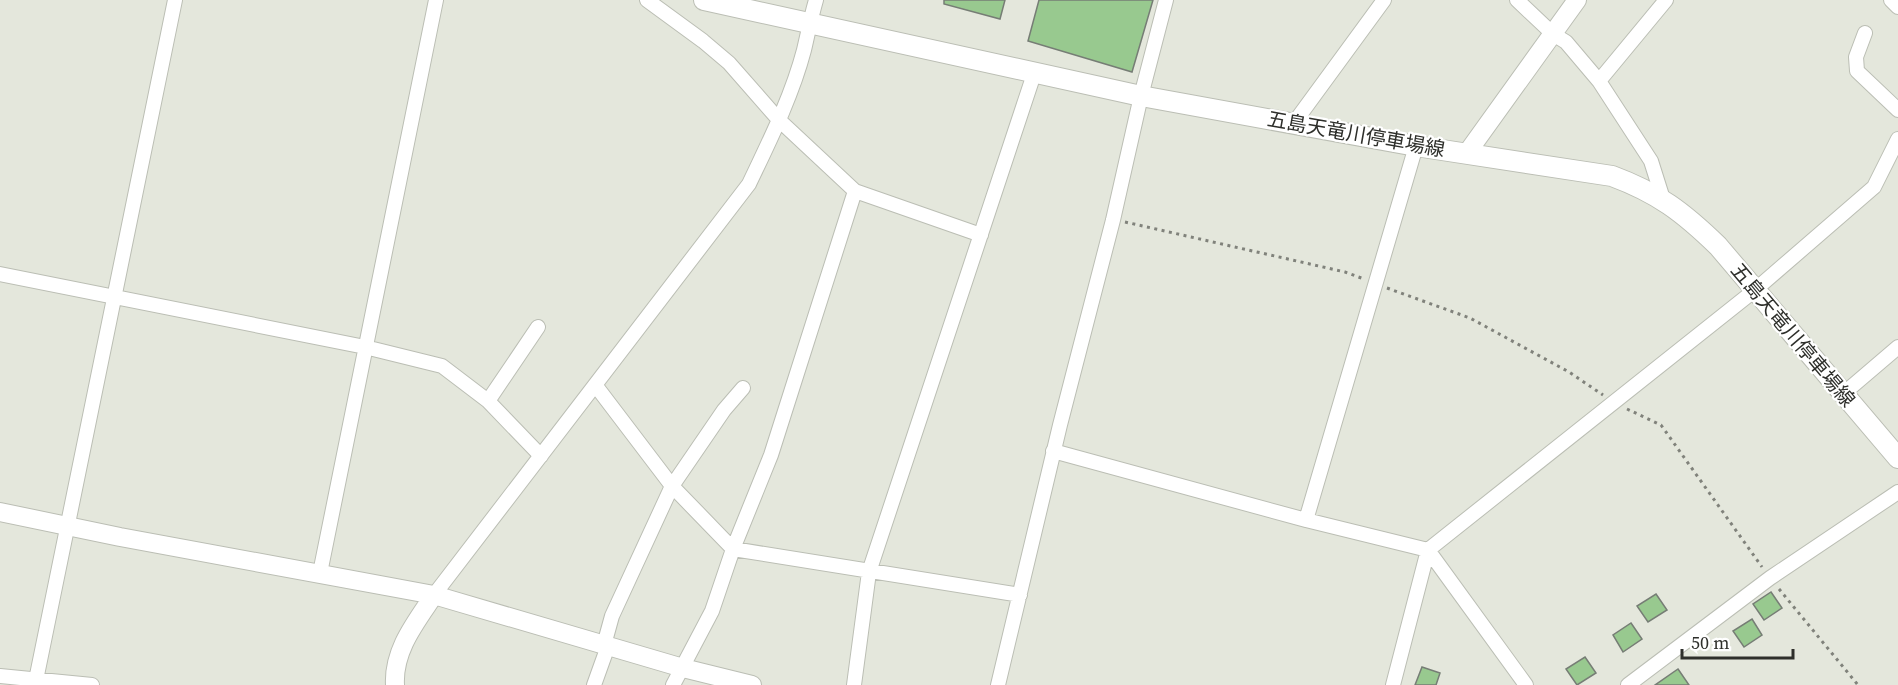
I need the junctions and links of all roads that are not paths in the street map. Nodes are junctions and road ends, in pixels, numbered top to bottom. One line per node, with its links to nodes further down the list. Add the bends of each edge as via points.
1 (175, 0): 28 (street)
2 (436, 0): 30 (street)
3 (647, 0): 18 (street, via 729,63)
4 (704, 0): 11 (main road, 五島天竜川停車場線)
5 (816, 0): 11 (street)
6 (1166, 0): 16 (street)
7 (1384, 0): 19 (street)
8 (1517, 0): 13 (street)
9 (1577, 0): 13 (street)
10 (1666, 0): 15 (street)
11 (809, 22): 14 (main road, 五島天竜川停車場線); 18 (street, via 804,51)
12 (1865, 33): 17 (street, via 1856,57 1857,71)
13 (1553, 34): 15 (street, via 1566,42); 22 (street)
14 (1034, 74): 16 (main road, 五島天竜川停車場線); 25 (street)
15 (1599, 81): 24 (street, via 1651,161)
16 (1141, 96): 19 (main road, 五島天竜川停車場線); 36 (street)
17 (1898, 110)
18 (779, 120): 23 (street); 32 (street, via 749,184)
19 (1294, 123): 21 (main road, 五島天竜川停車場線)
20 (1898, 139): 27 (street, via 1874,188)
21 (1416, 146): 22 (main road, 五島天竜川停車場線); 42 (street)
22 (1467, 153): 24 (main road, 五島天竜川停車場線, via 1612,176)
23 (855, 191): 25 (street); 44 (street, via 771,455)
24 (1663, 199): 27 (main road, 五島天竜川停車場線, via 1718,246)
25 (981, 235): 46 (street)
26 (0, 274): 28 (street)
27 (1755, 290): 34 (main road, 五島天竜川停車場線); 45 (street)
28 (115, 296): 30 (street); 43 (street)
29 (538, 327): 35 (street)
30 (365, 347): 35 (street, via 442,366); 47 (street)
31 (1898, 347): 34 (street)
32 (596, 386): 37 (street); 39 (street)
33 (743, 388): 39 (street)
34 (1843, 394): 38 (main road, 五島天竜川停車場線)
35 (488, 400): 37 (street)
36 (1053, 452): 42 (street); 49 (street)
37 (541, 456): 48 (street)
38 (1898, 458)
39 (672, 486): 44 (street); 50 (street, via 612,616)
40 (1898, 492): 63 (street, via 1770,578)
41 (0, 512): 43 (street)
42 (1306, 520): 45 (street)
43 (68, 526): 47 (street); 53 (street)
44 (733, 549): 46 (street); 51 (street, via 712,611)
45 (1428, 550): 61 (street); 62 (street)
46 (869, 572): 49 (street); 59 (street)
47 (320, 573): 48 (street)
48 (434, 595): 50 (street); 55 (street, via 402,645)
49 (1020, 596): 60 (street)
50 (606, 646): 51 (street); 56 (street)
51 (683, 668): 57 (street); 58 (street)
52 (0, 675): 53 (street)
53 (36, 680): 54 (street)
54 (92, 685)
55 (395, 685)
56 (594, 685)
57 (673, 685)
58 (752, 685)
59 (854, 685)
60 (998, 685)
61 (1393, 685)
62 (1526, 685)
63 (1628, 685)

